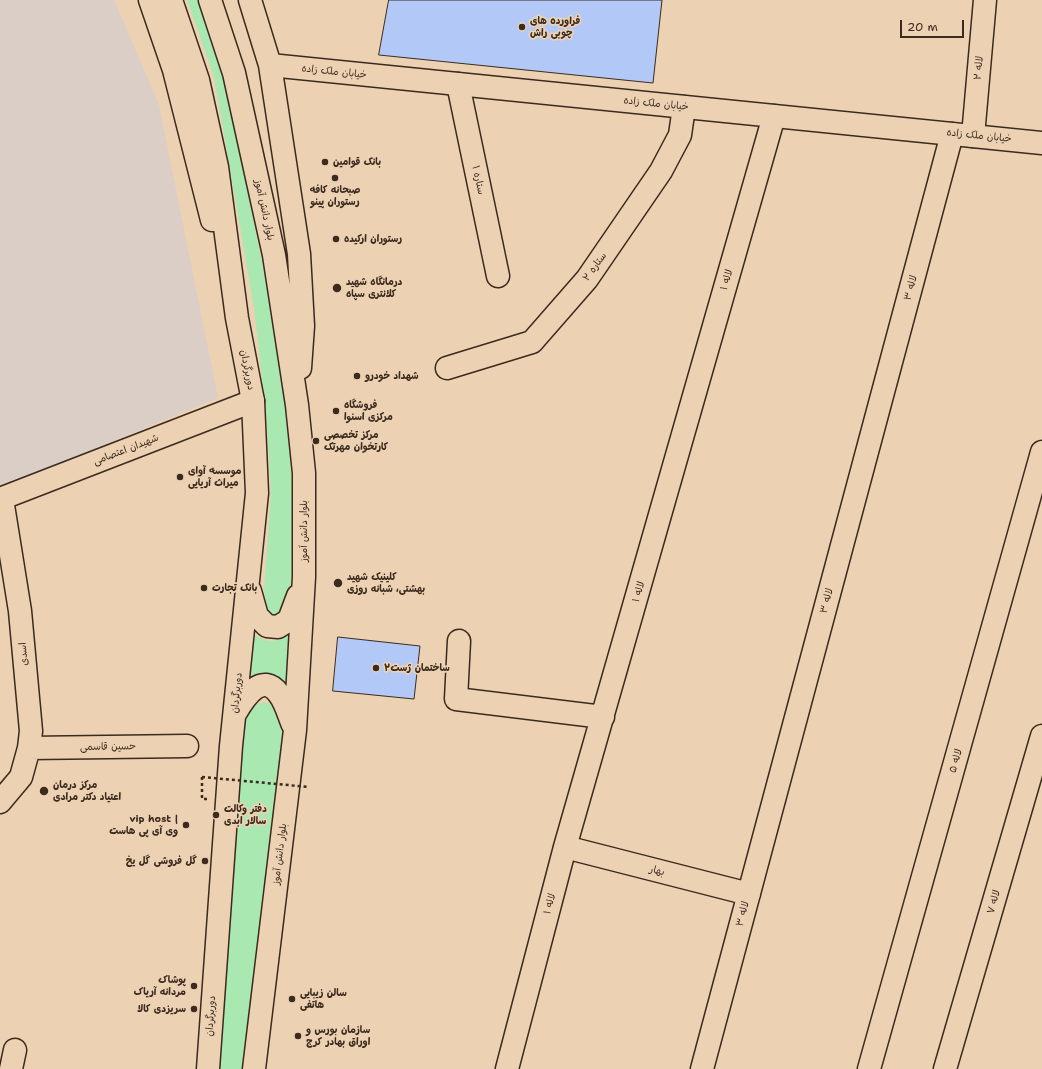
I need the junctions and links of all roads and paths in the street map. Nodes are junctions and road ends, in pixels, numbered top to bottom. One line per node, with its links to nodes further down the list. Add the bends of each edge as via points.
1 (150, 0): 13 (street, via 174,70)
2 (171, 0): 13 (street, via 198,80 217,167)
3 (210, 0): 16 (street, بلوار دانش آموز, via 234,73 274,255)
4 (250, 0): 6 (street)
5 (985, 0): 10 (street, لاله ۲)
6 (270, 66): 7 (street, خیابان ملک زاده); 16 (street, via 298,254 303,326)
7 (458, 84): 8 (street, خیابان ملک زاده); 12 (street, ستاره ۱)
8 (684, 107): 9 (street, خیابان ملک زاده); 14 (street, ستاره ۲, via 680,136 661,172 587,279 532,342)
9 (774, 116): 10 (street, خیابان ملک زاده); 23 (street, لاله ۱)
10 (962, 135): 11 (street, خیابان ملک زاده); 32 (street, لاله ۳)
11 (1042, 143)
12 (498, 276)
13 (237, 318): 15 (street, دوربرگردان)
14 (447, 368)
15 (253, 401): 18 (street, شهیدان اعتصامی); 20 (street, دوربرگردان, via 257,493)
16 (297, 405): 19 (street, بلوار دانش آموز, via 304,473)
17 (1042, 452): 39 (street, لاله ۵)
18 (1, 499): 27 (street, اسدی, via 20,611 31,731)
19 (304, 577): 20 (street, via 289,620 278,627 267,626 257,616); 24 (street, بلوار دانش آموز)
20 (248, 584): 22 (street, دوربرگردان)
21 (459, 641): 23 (street, via 456,699)
22 (235, 714): 24 (street, via 247,694 254,688 266,685 274,688 280,695); 33 (street, دوربرگردان)
23 (603, 717): 31 (street, لاله ۱)
24 (295, 730): 36 (street, بلوار دانش آموز)
25 (1042, 736): 40 (street, لاله ۷)
26 (187, 746): 27 (street, حسین قاسمی)
27 (29, 748): 30 (street, اسدی, via 21,777)
28 (309, 787): 29 (path, bridge, via 202,777)
29 (202, 799)
30 (0, 802)
31 (565, 847): 32 (street, بهار); 37 (street, لاله ۱)
32 (749, 894): 38 (street, لاله ۳)
33 (210, 1023): 34 (street); 35 (street, دوربرگردان)
34 (193, 1069)
35 (208, 1069)
36 (254, 1069)
37 (507, 1069)
38 (702, 1069)
39 (870, 1069)
40 (945, 1069)

